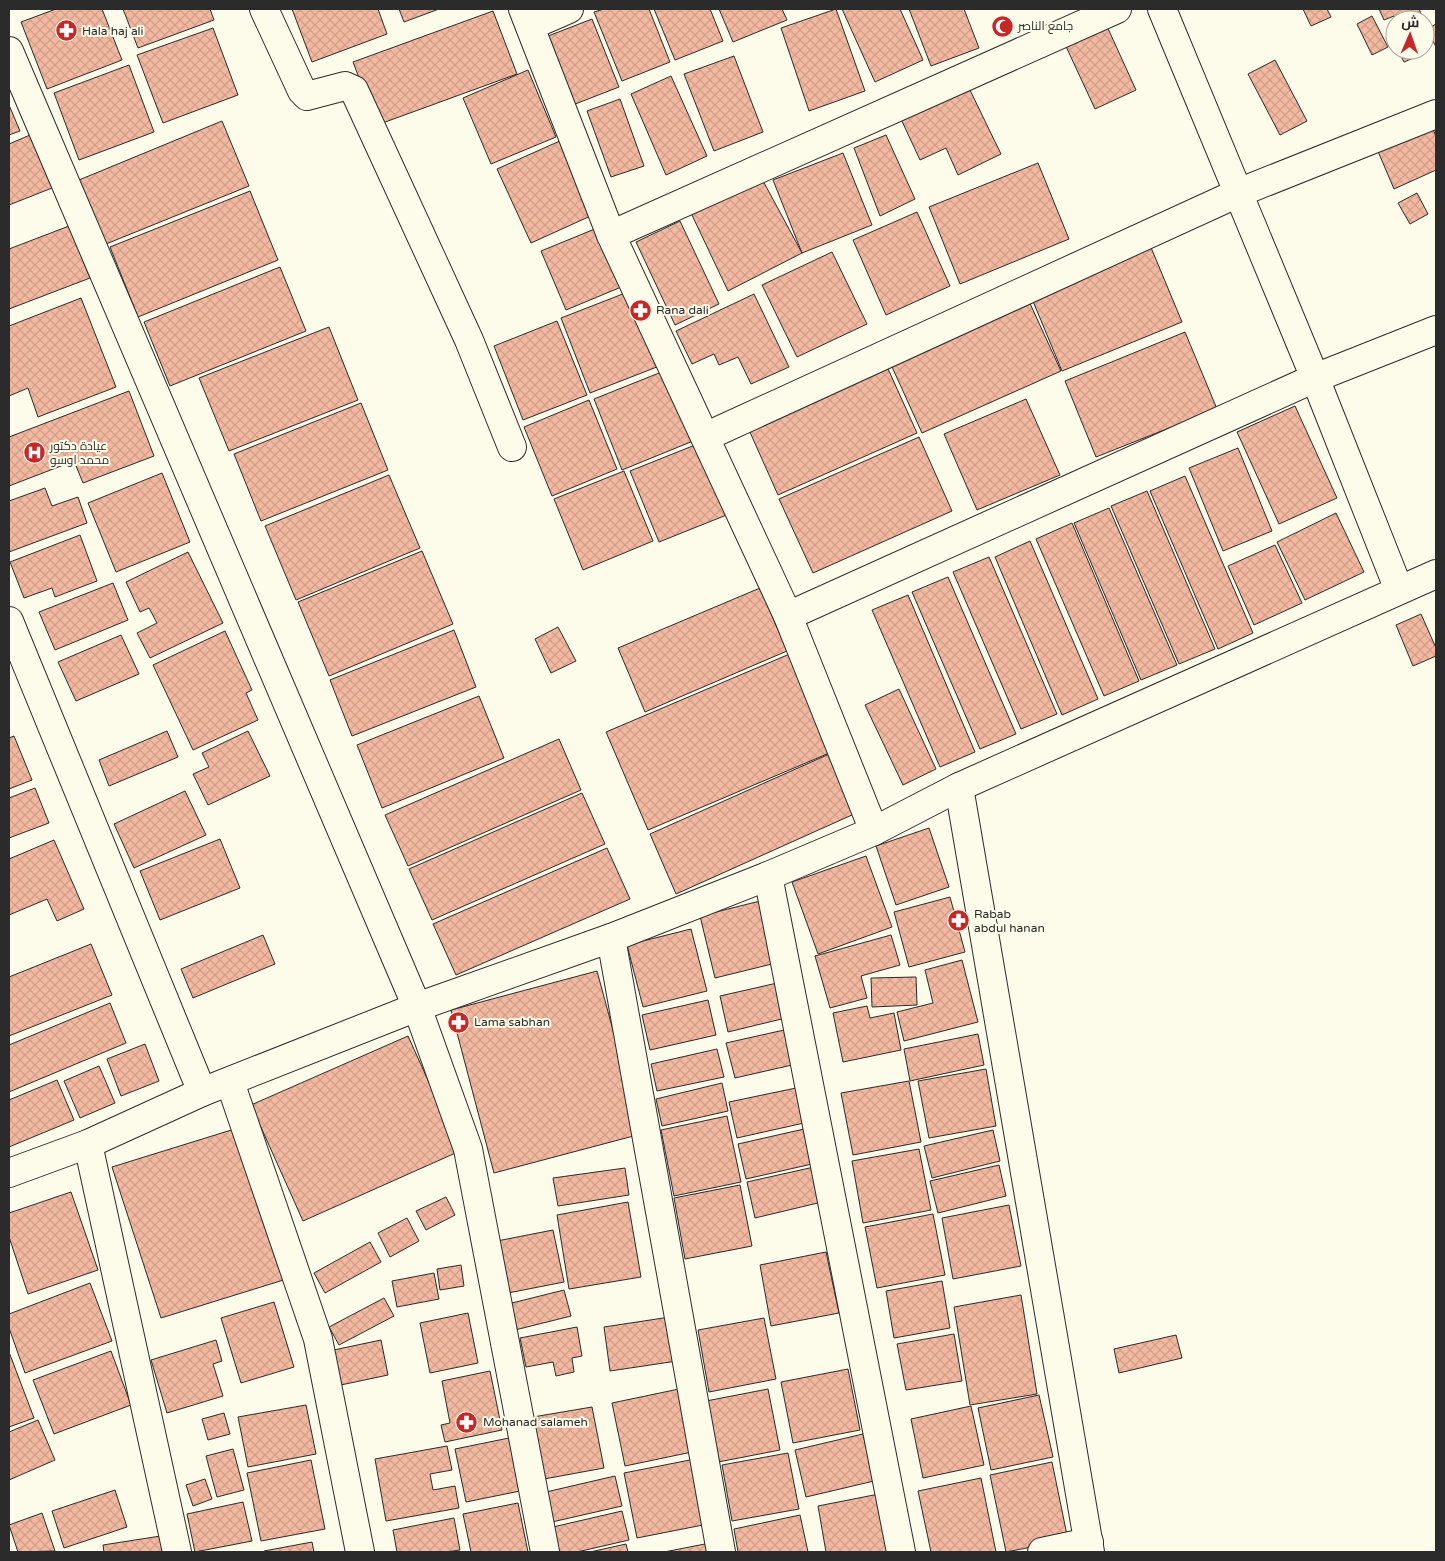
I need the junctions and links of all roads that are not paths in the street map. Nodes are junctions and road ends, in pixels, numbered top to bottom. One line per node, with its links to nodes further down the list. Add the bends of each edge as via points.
1 (264, 9): 13 (street, via 307,96 344,86 354,90 469,340)
2 (569, 9): 5 (street)
3 (1117, 9): 9 (street)
4 (1162, 9): 8 (street)
5 (526, 17): 9 (street)
6 (9, 51): 22 (street)
7 (1436, 114): 8 (street)
8 (1238, 193): 11 (street); 12 (street)
9 (611, 235): 12 (street)
10 (1436, 330): 11 (street)
11 (1315, 378): 15 (street); 16 (street)
12 (705, 437): 16 (street)
13 (512, 447)
14 (1436, 574): 15 (street)
15 (1399, 590): 18 (street)
16 (788, 616): 19 (street)
17 (9, 621): 24 (street)
18 (959, 787): 19 (street); 27 (street)
19 (874, 830): 20 (street)
20 (768, 876): 21 (street); 32 (street)
21 (611, 938): 22 (street); 31 (street)
22 (417, 1007): 23 (street); 30 (street, via 468,1149)
23 (230, 1082): 24 (street); 29 (street, via 318,1339)
24 (202, 1092): 25 (street)
25 (88, 1144): 26 (street); 28 (street)
26 (9, 1173)
27 (1090, 1547): 33 (street)
28 (177, 1552)
29 (360, 1552)
30 (545, 1552)
31 (721, 1552)
32 (901, 1552)
33 (1042, 1552)

